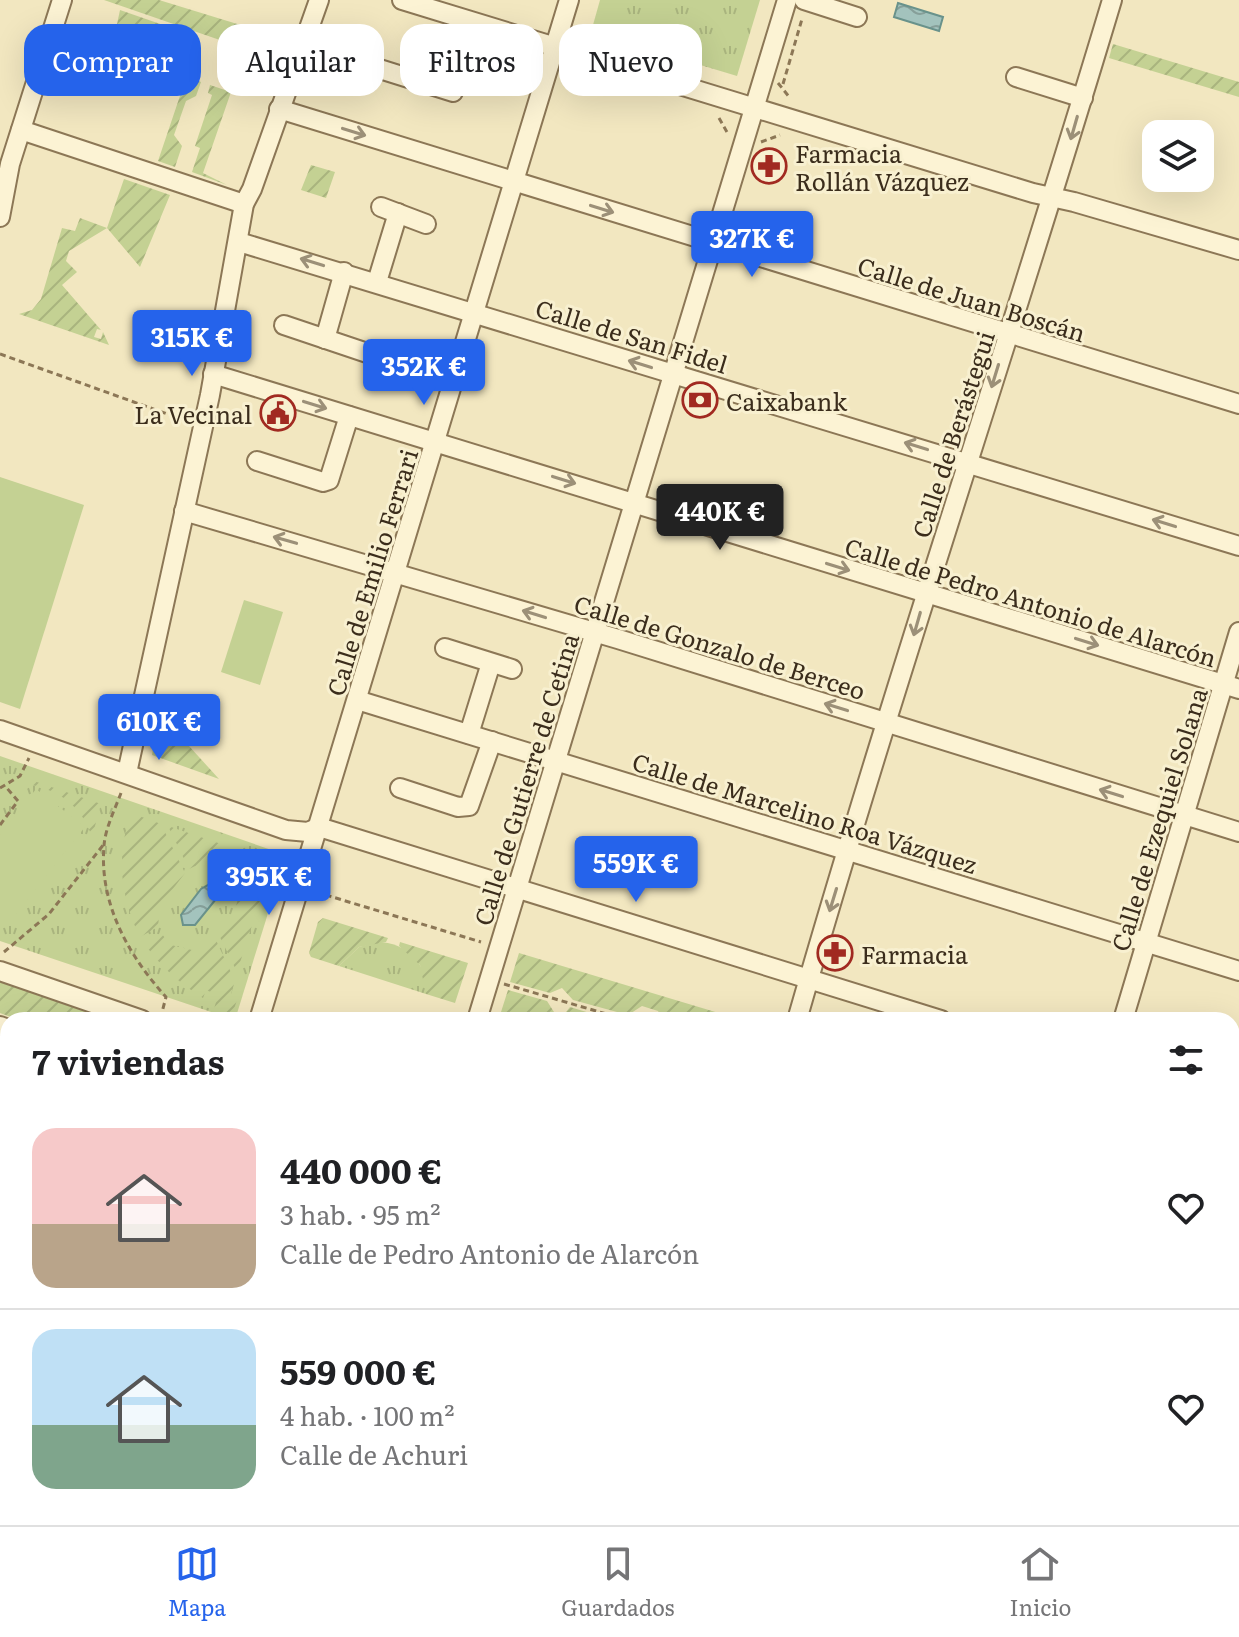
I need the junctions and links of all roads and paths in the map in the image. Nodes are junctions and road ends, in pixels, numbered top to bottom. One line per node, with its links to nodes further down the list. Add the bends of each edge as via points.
1 (62, 0): 17 (street)
2 (319, 0): 9 (street)
3 (402, 0): 10 (street)
4 (569, 0): 10 (street, Calle de Emilio Ferrari)
5 (787, 0): 15 (street, Calle de Gutierre de Cetina)
6 (1112, 0): 14 (street, Calle de Berástegui)
7 (806, 1): 8 (street); 12 (path)
8 (857, 17)
9 (310, 24)
10 (556, 48): 15 (street); 20 (street, Calle de Emilio Ferrari)
11 (1016, 77): 14 (street)
12 (783, 84)
13 (284, 96): 16 (street)
14 (1083, 98): 21 (street, Calle de Berástegui, one-way to 21)
15 (754, 108): 21 (street); 26 (street, Calle de Gutierre de Cetina)
16 (279, 109): 20 (street, Calle de Juan Boscán, one-way to 20); 22 (street)
17 (21, 130): 18 (street); 22 (street)
18 (10, 164): 19 (street); 23 (street)
19 (0, 181)
20 (515, 183): 26 (street, Calle de Juan Boscán, one-way to 26); 30 (street, Calle de Emilio Ferrari)
21 (1053, 196): 27 (street); 32 (street, Calle de Berástegui)
22 (244, 204): 25 (street)
23 (0, 217)
24 (426, 224): 29 (street, via 389,210)
25 (239, 242): 28 (street, Calle de San Fidel, one-way to 25); 36 (street)
26 (713, 245): 32 (street, Calle de Juan Boscán); 37 (street, Calle de Gutierre de Cetina)
27 (1239, 250)
28 (344, 272): 29 (street, Calle de San Fidel); 33 (street)
29 (377, 282): 30 (street, Calle de San Fidel)
30 (475, 312): 37 (street, Calle de San Fidel, one-way to 30); 41 (street, Calle de Emilio Ferrari)
31 (284, 325): 33 (street)
32 (1008, 334): 38 (street, Calle de Juan Boscán); 43 (street, Calle de Berástegui, one-way to 43)
33 (325, 339): 35 (street)
34 (0, 354): 40 (path)
35 (388, 360)
36 (213, 374): 39 (street, Calle de Pedro Antonio de Alarcón, one-way to 39); 40 (street)
37 (674, 374): 43 (street, Calle de San Fidel, one-way to 37); 44 (street, Calle de Gutierre de Cetina)
38 (1239, 404)
39 (349, 416): 41 (street, Calle de Pedro Antonio de Alarcón); 42 (street, via 329,480)
40 (203, 427): 45 (street)
41 (435, 441): 44 (street, Calle de Pedro Antonio de Alarcón, one-way to 44); 47 (street, Calle de Emilio Ferrari)
42 (257, 461)
43 (969, 462): 46 (street, Calle de San Fidel, one-way to 43); 48 (street, Calle de Berástegui)
44 (635, 502): 48 (street, Calle de Pedro Antonio de Alarcón, one-way to 48); 49 (street, Calle de Gutierre de Cetina)
45 (184, 511): 47 (street, Calle de Gonzalo de Berceo, one-way to 45); 62 (street)
46 (1239, 546)
47 (397, 572): 49 (street, Calle de Gonzalo de Berceo, one-way to 47); 55 (street, Calle de Emilio Ferrari)
48 (925, 593): 54 (street, Calle de Pedro Antonio de Alarcón, one-way to 54); 56 (street, Calle de Berástegui, one-way to 56)
49 (594, 632): 56 (street, Calle de Gonzalo de Berceo, one-way to 49); 61 (street, Calle de Gutierre de Cetina)
50 (1239, 632): 54 (street, Calle de Ezequiel Solana)
51 (445, 648): 52 (street)
52 (491, 663): 53 (street); 58 (street)
53 (512, 669)
54 (1231, 687): 66 (street, Calle de Ezequiel Solana)
55 (357, 700): 58 (street, Calle de Marcelino Roa Vázquez); 68 (street, Calle de Emilio Ferrari)
56 (888, 722): 66 (street, Calle de Gonzalo de Berceo, one-way to 56); 71 (street, Calle de Berástegui)
57 (0, 730): 60 (street)
58 (469, 734): 59 (street, Calle de Marcelino Roa Vázquez)
59 (492, 741): 61 (street, Calle de Marcelino Roa Vázquez); 65 (street, via 469,806)
60 (36, 742): 62 (street); 63 (path, via 20,776)
61 (556, 762): 71 (street, Calle de Marcelino Roa Vázquez); 73 (street, Calle de Gutierre de Cetina)
62 (127, 773): 68 (street, via 286,830); 70 (path)
63 (6, 787): 64 (path); 67 (path, via 18,801)
64 (0, 788)
65 (400, 788)
66 (1184, 816): 69 (street, Calle de Gonzalo de Berceo); 74 (street, Calle de Ezequiel Solana)
67 (0, 825)
68 (319, 827): 72 (street, Calle de Emilio Ferrari); 73 (street)
69 (1239, 832)
70 (104, 844): 76 (path, via 49,914); 82 (path, via 105,883 114,916 127,946 166,997)
71 (849, 850): 74 (street, Calle de Marcelino Roa Vázquez); 79 (street, Calle de Berástegui, one-way to 79)
72 (300, 887): 75 (path); 83 (street, Calle de Emilio Ferrari)
73 (518, 889): 75 (street, Calle de Gutierre de Cetina); 79 (street)
74 (1147, 943): 78 (street, Calle de Marcelino Roa Vázquez); 88 (street, Calle de Ezequiel Solana)
75 (500, 948): 80 (street, Calle de Gutierre de Cetina)
76 (0, 955)
77 (0, 971): 81 (street)
78 (1239, 971)
79 (809, 979): 86 (street, Calle de Berástegui); 87 (street)
80 (489, 980): 84 (street, Calle de Gutierre de Cetina); 85 (path)
81 (119, 1012)
82 (162, 1012)
83 (261, 1012)
84 (479, 1012)
85 (599, 1012)
86 (799, 1012)
87 (915, 1012)
88 (1125, 1012)

